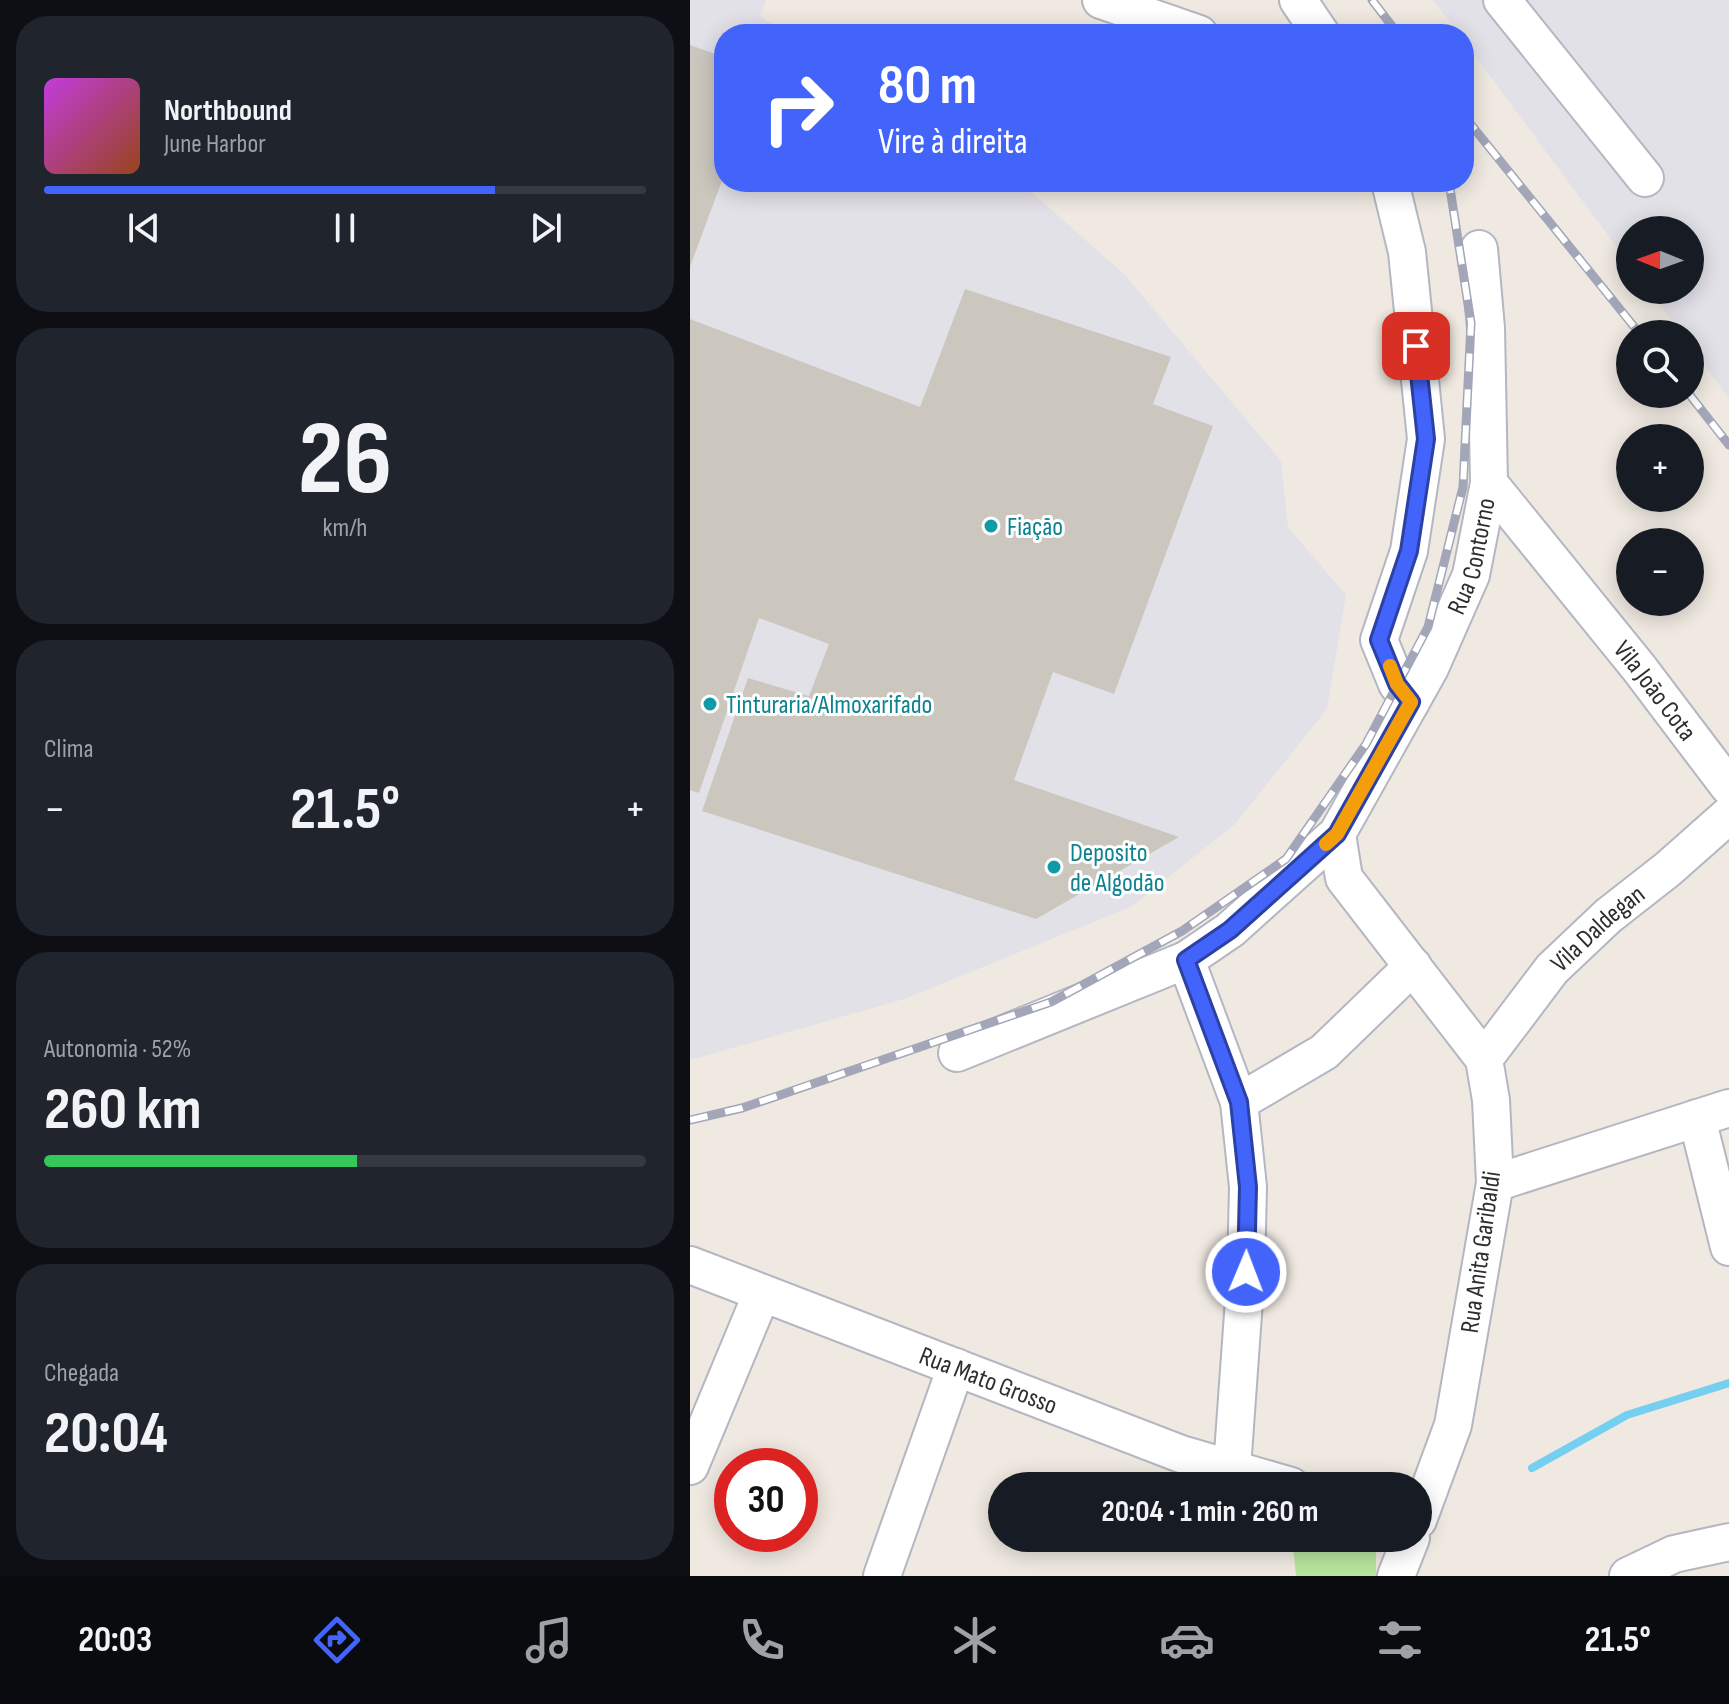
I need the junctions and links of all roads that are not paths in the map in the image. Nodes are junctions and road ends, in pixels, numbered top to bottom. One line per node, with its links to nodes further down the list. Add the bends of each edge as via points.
1 (1101, 0): 4 (street)
2 (1298, 0): 5 (street)
3 (1502, 0): 6 (street)
4 (1170, 24)
5 (1314, 24)
6 (1645, 178)
7 (1392, 192): 10 (street, via 1407,252 1426,439 1409,551 1379,640 1397,684)
8 (1479, 249): 9 (street, Rua Contorno)
9 (1489, 483): 10 (street, Rua Contorno, via 1471,575); 11 (street, Vila João Cota)
10 (1411, 702): 13 (street, Rua Contorno)
11 (1729, 787)
12 (1729, 815): 17 (street, Vila Daldegan, via 1552,969)
13 (1337, 834): 14 (street, Rua Contorno, via 1230,930); 15 (street, Rua Anita Garibaldi, via 1344,878)
14 (1186, 960): 16 (street, Rua Contorno); 18 (street)
15 (1413, 966): 17 (street, Rua Anita Garibaldi); 18 (street, via 1324,1052)
16 (957, 1053)
17 (1484, 1059): 20 (street, Rua Anita Garibaldi)
18 (1239, 1102): 26 (street, via 1248,1187)
19 (1713, 1113): 20 (street); 21 (street)
20 (1495, 1183): 28 (street, Rua Anita Garibaldi, via 1453,1425)
21 (1729, 1247)
22 (690, 1265): 23 (street, Rua Mato Grosso)
23 (762, 1293): 24 (street, Rua Mato Grosso); 25 (street)
24 (956, 1367): 26 (street, Rua Mato Grosso, via 1181,1454); 31 (street)
25 (690, 1466)
26 (1232, 1468): 27 (street, Rua Mato Grosso)
27 (1245, 1472)
28 (1432, 1482)
29 (1729, 1542): 33 (street, via 1674,1554)
30 (1405, 1552): 32 (street)
31 (882, 1576)
32 (1396, 1576)
33 (1628, 1576)

